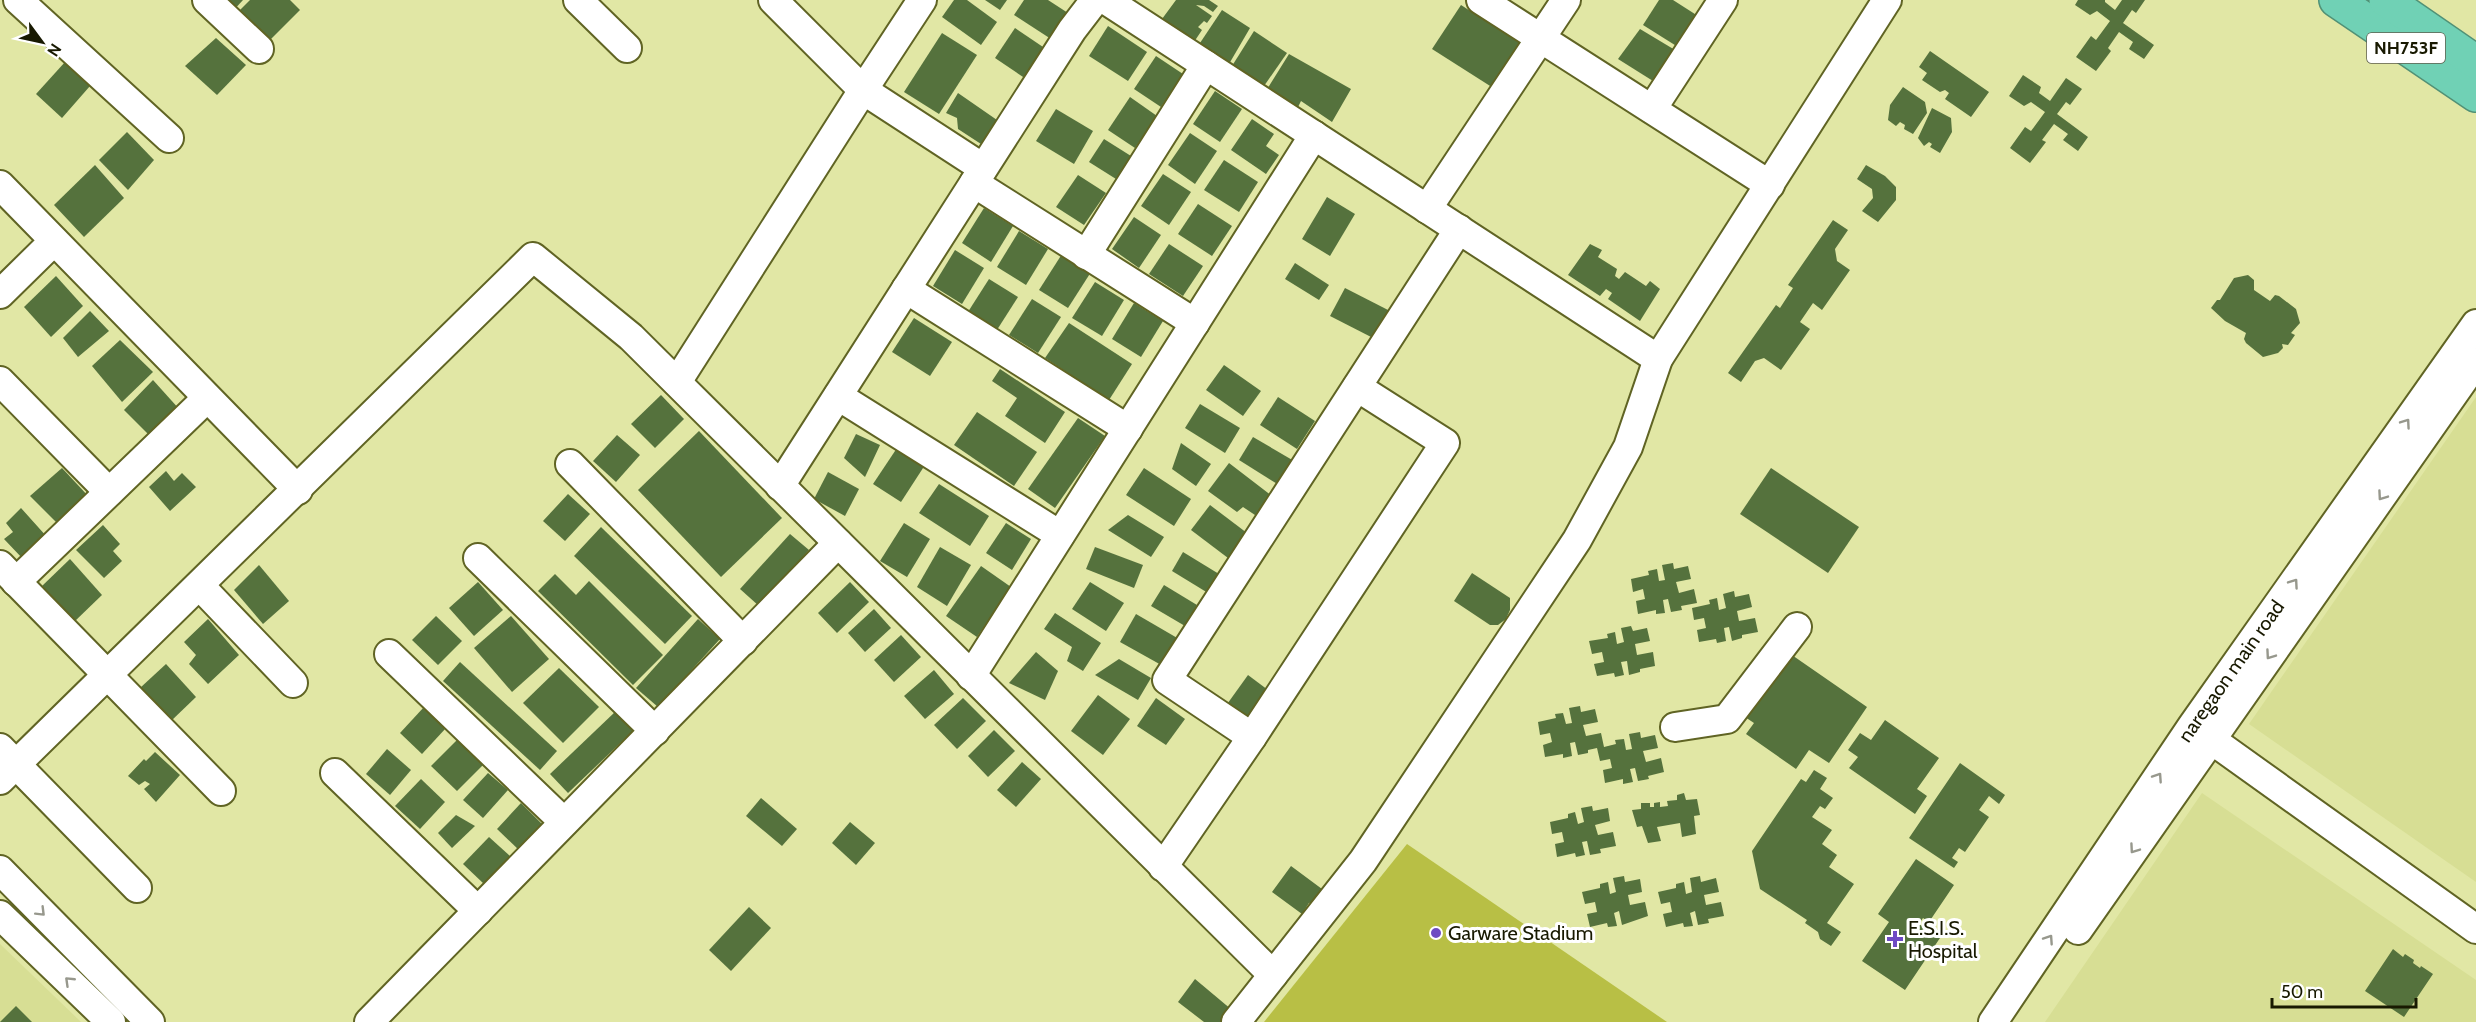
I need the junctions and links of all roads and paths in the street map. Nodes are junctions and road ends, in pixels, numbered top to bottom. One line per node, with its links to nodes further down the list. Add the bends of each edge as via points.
1 (18, 0): 23 (street)
2 (207, 0): 16 (street)
3 (578, 0): 15 (street)
4 (773, 0): 19 (street)
5 (922, 0): 19 (street)
6 (1095, 0): 24 (street)
7 (1107, 0): 18 (street)
8 (1481, 0): 14 (street)
9 (1566, 0): 14 (street)
10 (1723, 0): 21 (street)
11 (1887, 0): 26 (street)
12 (2336, 0): 20 (highway, NH753F)
13 (2386, 0): 17 (highway, NH753F)
14 (1541, 38): 21 (street); 27 (street)
15 (627, 48)
16 (259, 49)
17 (2476, 62)
18 (1206, 65): 22 (street); 30 (street)
19 (862, 90): 24 (street); 38 (street)
20 (2476, 95)
21 (1652, 109): 26 (street)
22 (1314, 135): 27 (street); 33 (street)
23 (169, 138)
24 (979, 175): 30 (street); 31 (street)
25 (0, 185): 29 (street)
26 (1770, 185): 35 (street)
27 (1427, 209): 28 (street)
28 (1459, 229): 35 (street); 39 (street)
29 (54, 241): 32 (street); 41 (street)
30 (1086, 255): 33 (street)
31 (906, 289): 40 (street); 42 (street)
32 (0, 294)
33 (1194, 323): 42 (street)
34 (2476, 324): 60 (street, naregaon main road, one-way to 34)
35 (1658, 359): 72 (street, via 1628,447 1576,540 1363,861)
36 (2476, 362): 60 (street, naregaon main road, one-way to 60)
37 (0, 381): 46 (street)
38 (676, 382): 44 (street); 45 (street, via 631,337 533,257)
39 (1356, 387): 61 (street, via 1167,680); 61 (street, via 1445,443)
40 (838, 396): 44 (street); 47 (street)
41 (207, 398): 45 (street); 46 (street)
42 (1128, 429): 47 (street)
43 (570, 464): 53 (street)
44 (780, 486): 48 (street)
45 (297, 490): 51 (street)
46 (109, 492): 50 (street)
47 (1060, 535): 56 (street)
48 (838, 543): 53 (street); 56 (street)
49 (478, 558): 59 (street)
50 (8, 574): 55 (street)
51 (200, 586): 55 (street); 57 (street)
52 (1797, 627): 58 (street, via 1727,719)
53 (743, 641): 59 (street)
54 (389, 654): 65 (street)
55 (108, 676): 62 (street); 64 (street)
56 (971, 676): 66 (street)
57 (293, 682)
58 (1675, 727)
59 (655, 731): 65 (street)
60 (2201, 732): 71 (street); 77 (street, naregaon main road, one-way to 60); 78 (street, naregaon main road, one-way to 78)
61 (1252, 737): 66 (street)
62 (5, 764): 68 (street)
63 (335, 773): 69 (street)
64 (221, 791)
65 (564, 822): 69 (street)
66 (1163, 867): 72 (street)
67 (0, 870): 74 (street, one-way to 74)
68 (137, 888)
69 (478, 911): 75 (street)
70 (0, 915): 73 (street, one-way to 70)
71 (2476, 929)
72 (1273, 975): 76 (street)
73 (111, 1022)
74 (150, 1022)
75 (369, 1022)
76 (1236, 1022)
77 (1993, 1022)
78 (2014, 1022)

